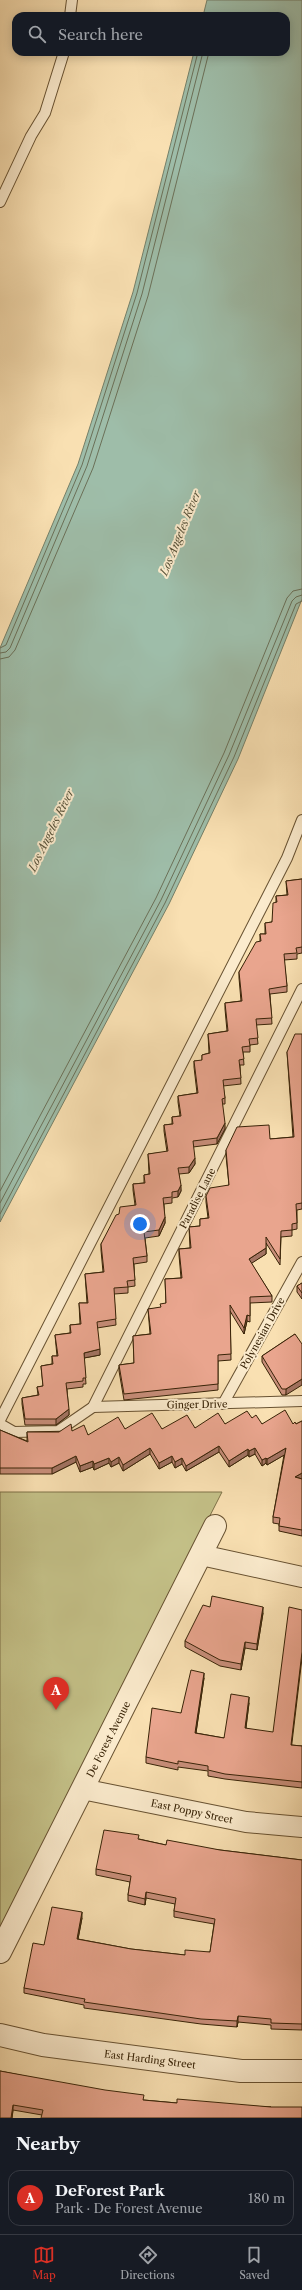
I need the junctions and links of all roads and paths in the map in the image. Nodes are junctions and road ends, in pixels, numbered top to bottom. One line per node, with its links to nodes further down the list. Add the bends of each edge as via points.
1 (72, 0): 2 (lane)
2 (70, 12)
3 (63, 56): 4 (lane, via 45,113 31,136)
4 (0, 202)
5 (302, 820): 11 (lane, via 287,858)
6 (302, 990): 10 (lane, Paradise Lane)
7 (302, 1263): 9 (lane, Polynesian Drive)
8 (302, 1401): 9 (lane, Ginger Drive)
9 (223, 1404): 10 (lane, Ginger Drive)
10 (93, 1406): 12 (lane, via 58,1431 14,1432)
11 (0, 1420)
12 (0, 1424)
13 (215, 1526): 14 (street, De Forest Avenue)
14 (201, 1555): 15 (street); 16 (street, De Forest Avenue)
15 (302, 1577)
16 (82, 1789): 17 (street, East Poppy Street, via 246,1822); 18 (street, De Forest Avenue)
17 (302, 1828)
18 (0, 1952)
19 (0, 2035): 20 (street, East Harding Street, via 43,2045 241,2071)
20 (302, 2071)

